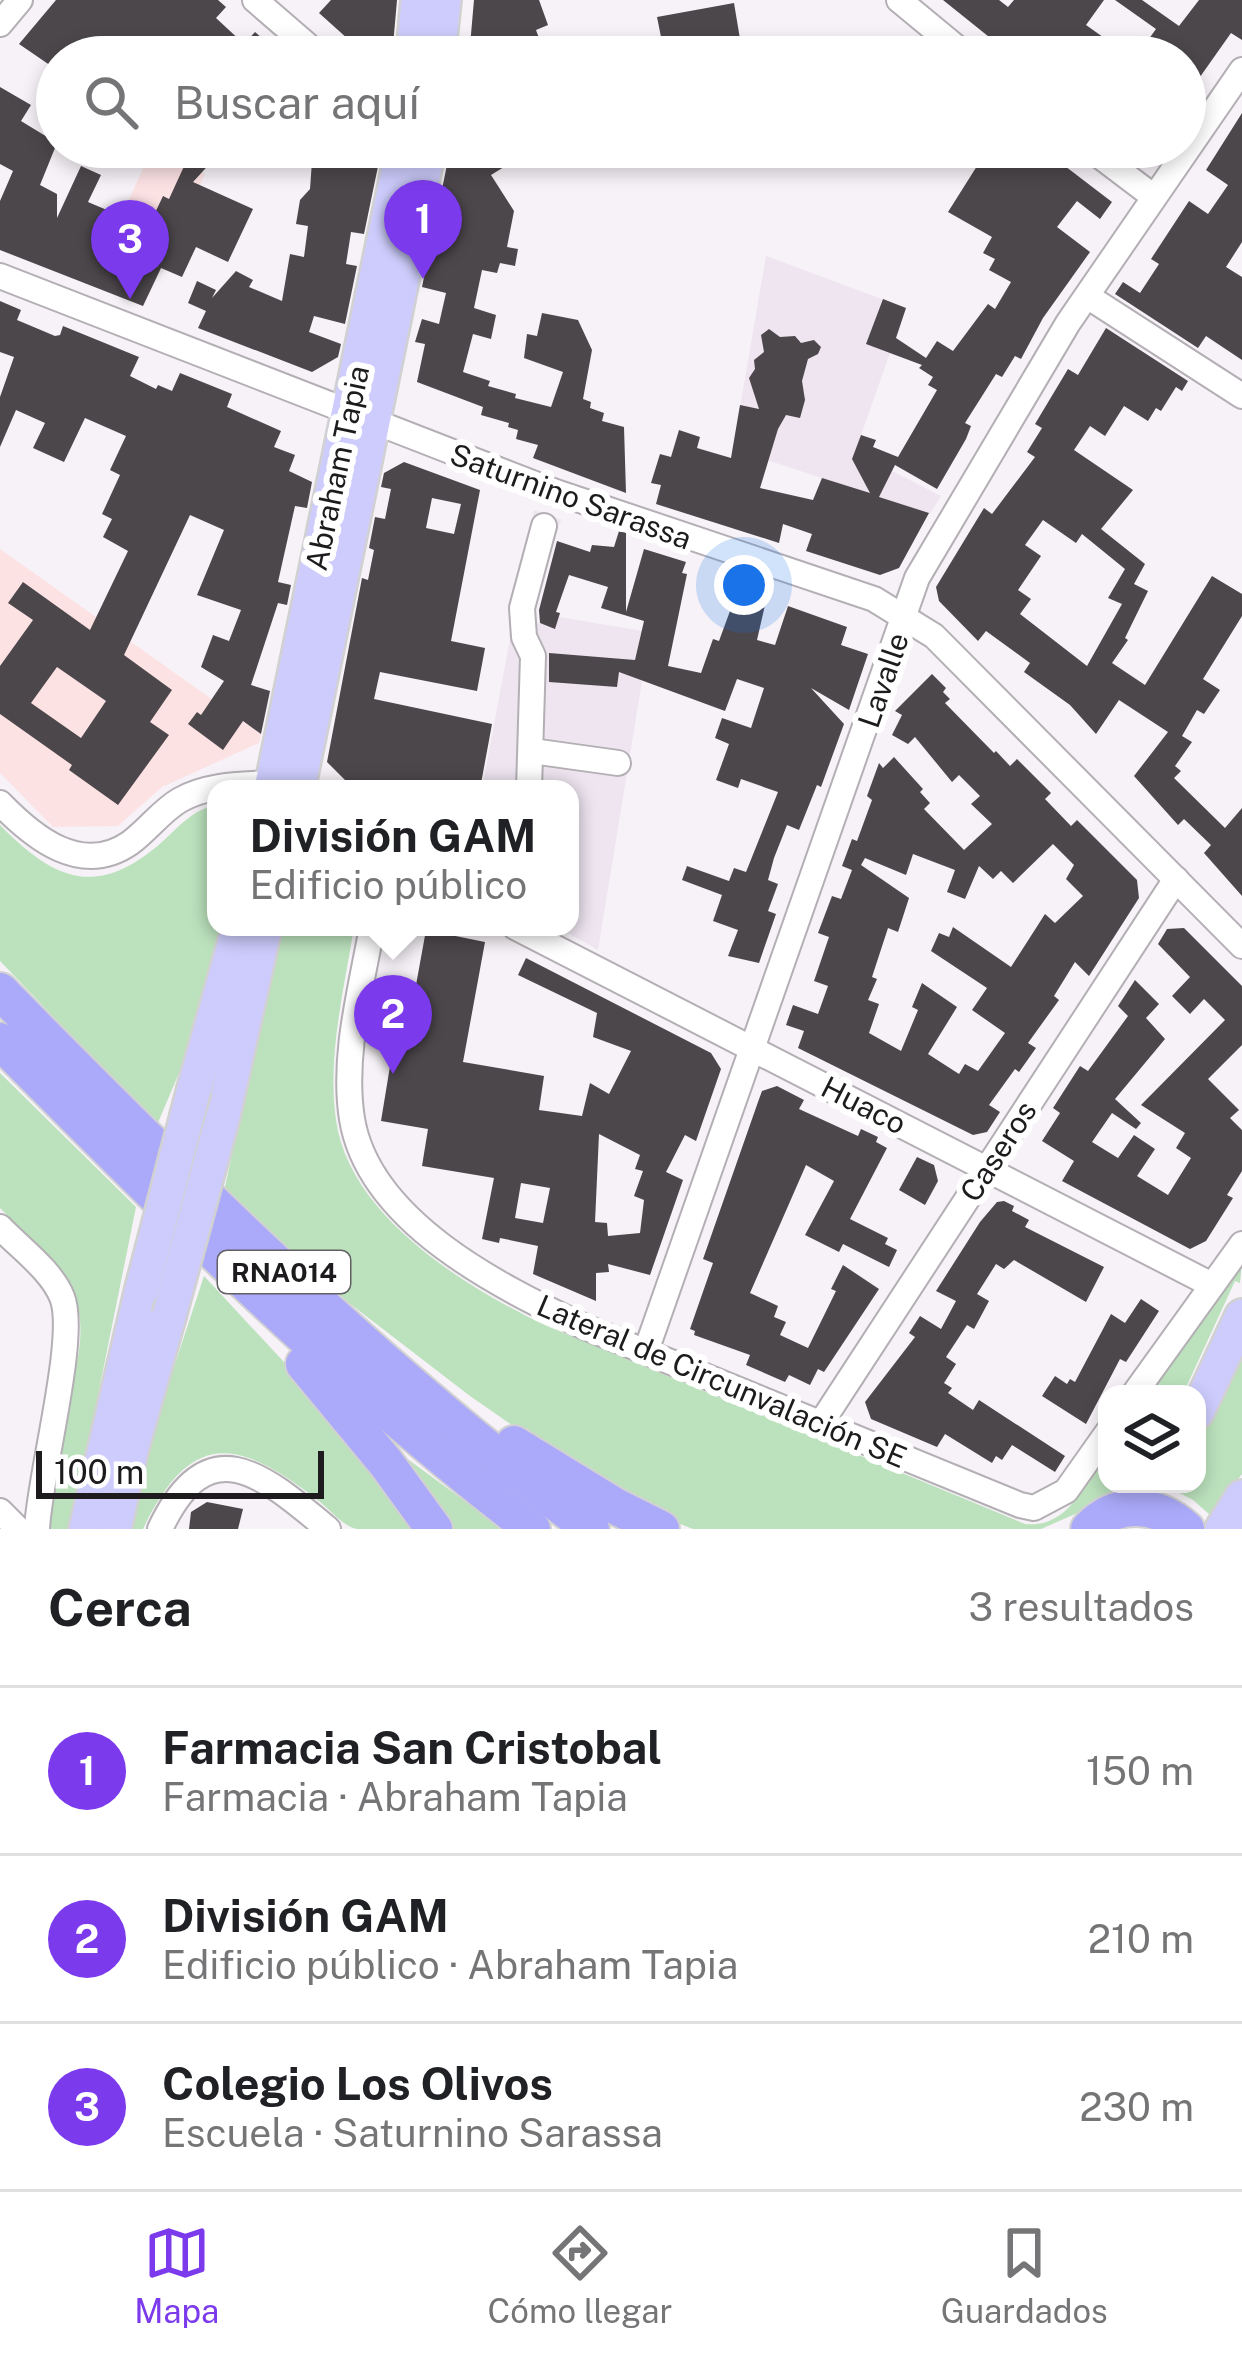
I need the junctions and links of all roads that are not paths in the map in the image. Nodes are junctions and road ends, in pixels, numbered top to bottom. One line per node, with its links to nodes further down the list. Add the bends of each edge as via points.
1 (20, 0): 6 (street)
2 (255, 0): 7 (street)
3 (418, 0): 8 (main road)
4 (445, 0): 9 (main road)
5 (899, 0): 10 (street)
6 (0, 24)
7 (297, 36)
8 (415, 36)
9 (441, 36)
10 (943, 36)
11 (1242, 70): 12 (street, Lavalle)
12 (1206, 122)
13 (400, 168): 21 (main road, Abraham Tapia)
14 (423, 168): 21 (main road, Abraham Tapia)
15 (1116, 168): 17 (street)
16 (1174, 168): 17 (street, Lavalle)
17 (1154, 197): 19 (street, Lavalle)
18 (0, 276): 21 (street, Saturnino Sarassa)
19 (1087, 296): 20 (street); 23 (street, Lavalle, via 917,578)
20 (1242, 396)
21 (361, 419): 23 (street, Saturnino Sarassa, via 874,599); 26 (main road, Abraham Tapia)
22 (544, 526): 24 (street, via 522,608 533,656)
23 (904, 618): 30 (street, Saturnino Sarassa, via 934,635); 39 (street, Lavalle)
24 (532, 751): 25 (street); 27 (street)
25 (618, 763)
26 (286, 780)
27 (530, 780)
28 (207, 790): 29 (street, via 172,806 125,846 95,854 46,845)
29 (0, 803)
30 (1175, 879): 35 (street, Saturnino Sarassa); 41 (street, Caseros)
31 (236, 936): 58 (main road, bridge)
32 (264, 936): 59 (main road, bridge)
33 (370, 936): 48 (street, Lateral de Circunvalación SE, via 350,1086 356,1134 378,1183 479,1271)
34 (531, 936): 39 (street, Huaco)
35 (1242, 946)
36 (0, 981): 40 (highway)
37 (0, 991): 40 (highway, RNA014)
38 (0, 1042): 44 (highway, RNA014)
39 (753, 1049): 41 (street, Huaco); 48 (street, Lavalle)
40 (88, 1080): 45 (highway, RNA014)
41 (987, 1168): 46 (street, Huaco); 51 (street, Caseros)
42 (0, 1227): 57 (street, via 54,1283 65,1311)
43 (1242, 1244): 46 (street)
44 (209, 1251): 62 (highway); 63 (highway, RNA014, via 331,1364)
45 (296, 1284): 64 (highway, RNA014); 65 (highway, via 503,1437)
46 (1212, 1285): 49 (street)
47 (1242, 1316): 50 (main road)
48 (646, 1351): 51 (street, Lateral de Circunvalación SE)
49 (1140, 1385)
50 (1206, 1393)
51 (821, 1423): 52 (street, Lateral de Circunvalación SE, via 1034,1508 1066,1491)
52 (1098, 1446)
53 (1140, 1496): 66 (highway); 67 (highway)
54 (1242, 1497): 68 (main road)
55 (0, 1510): 56 (street)
56 (18, 1529)
57 (37, 1529)
58 (86, 1529)
59 (114, 1529)
60 (160, 1529): 61 (street, via 182,1489 220,1468 258,1478)
61 (328, 1529)
62 (434, 1529)
63 (532, 1529)
64 (591, 1529)
65 (661, 1529)
66 (1089, 1529)
67 (1186, 1529)
68 (1222, 1529)

